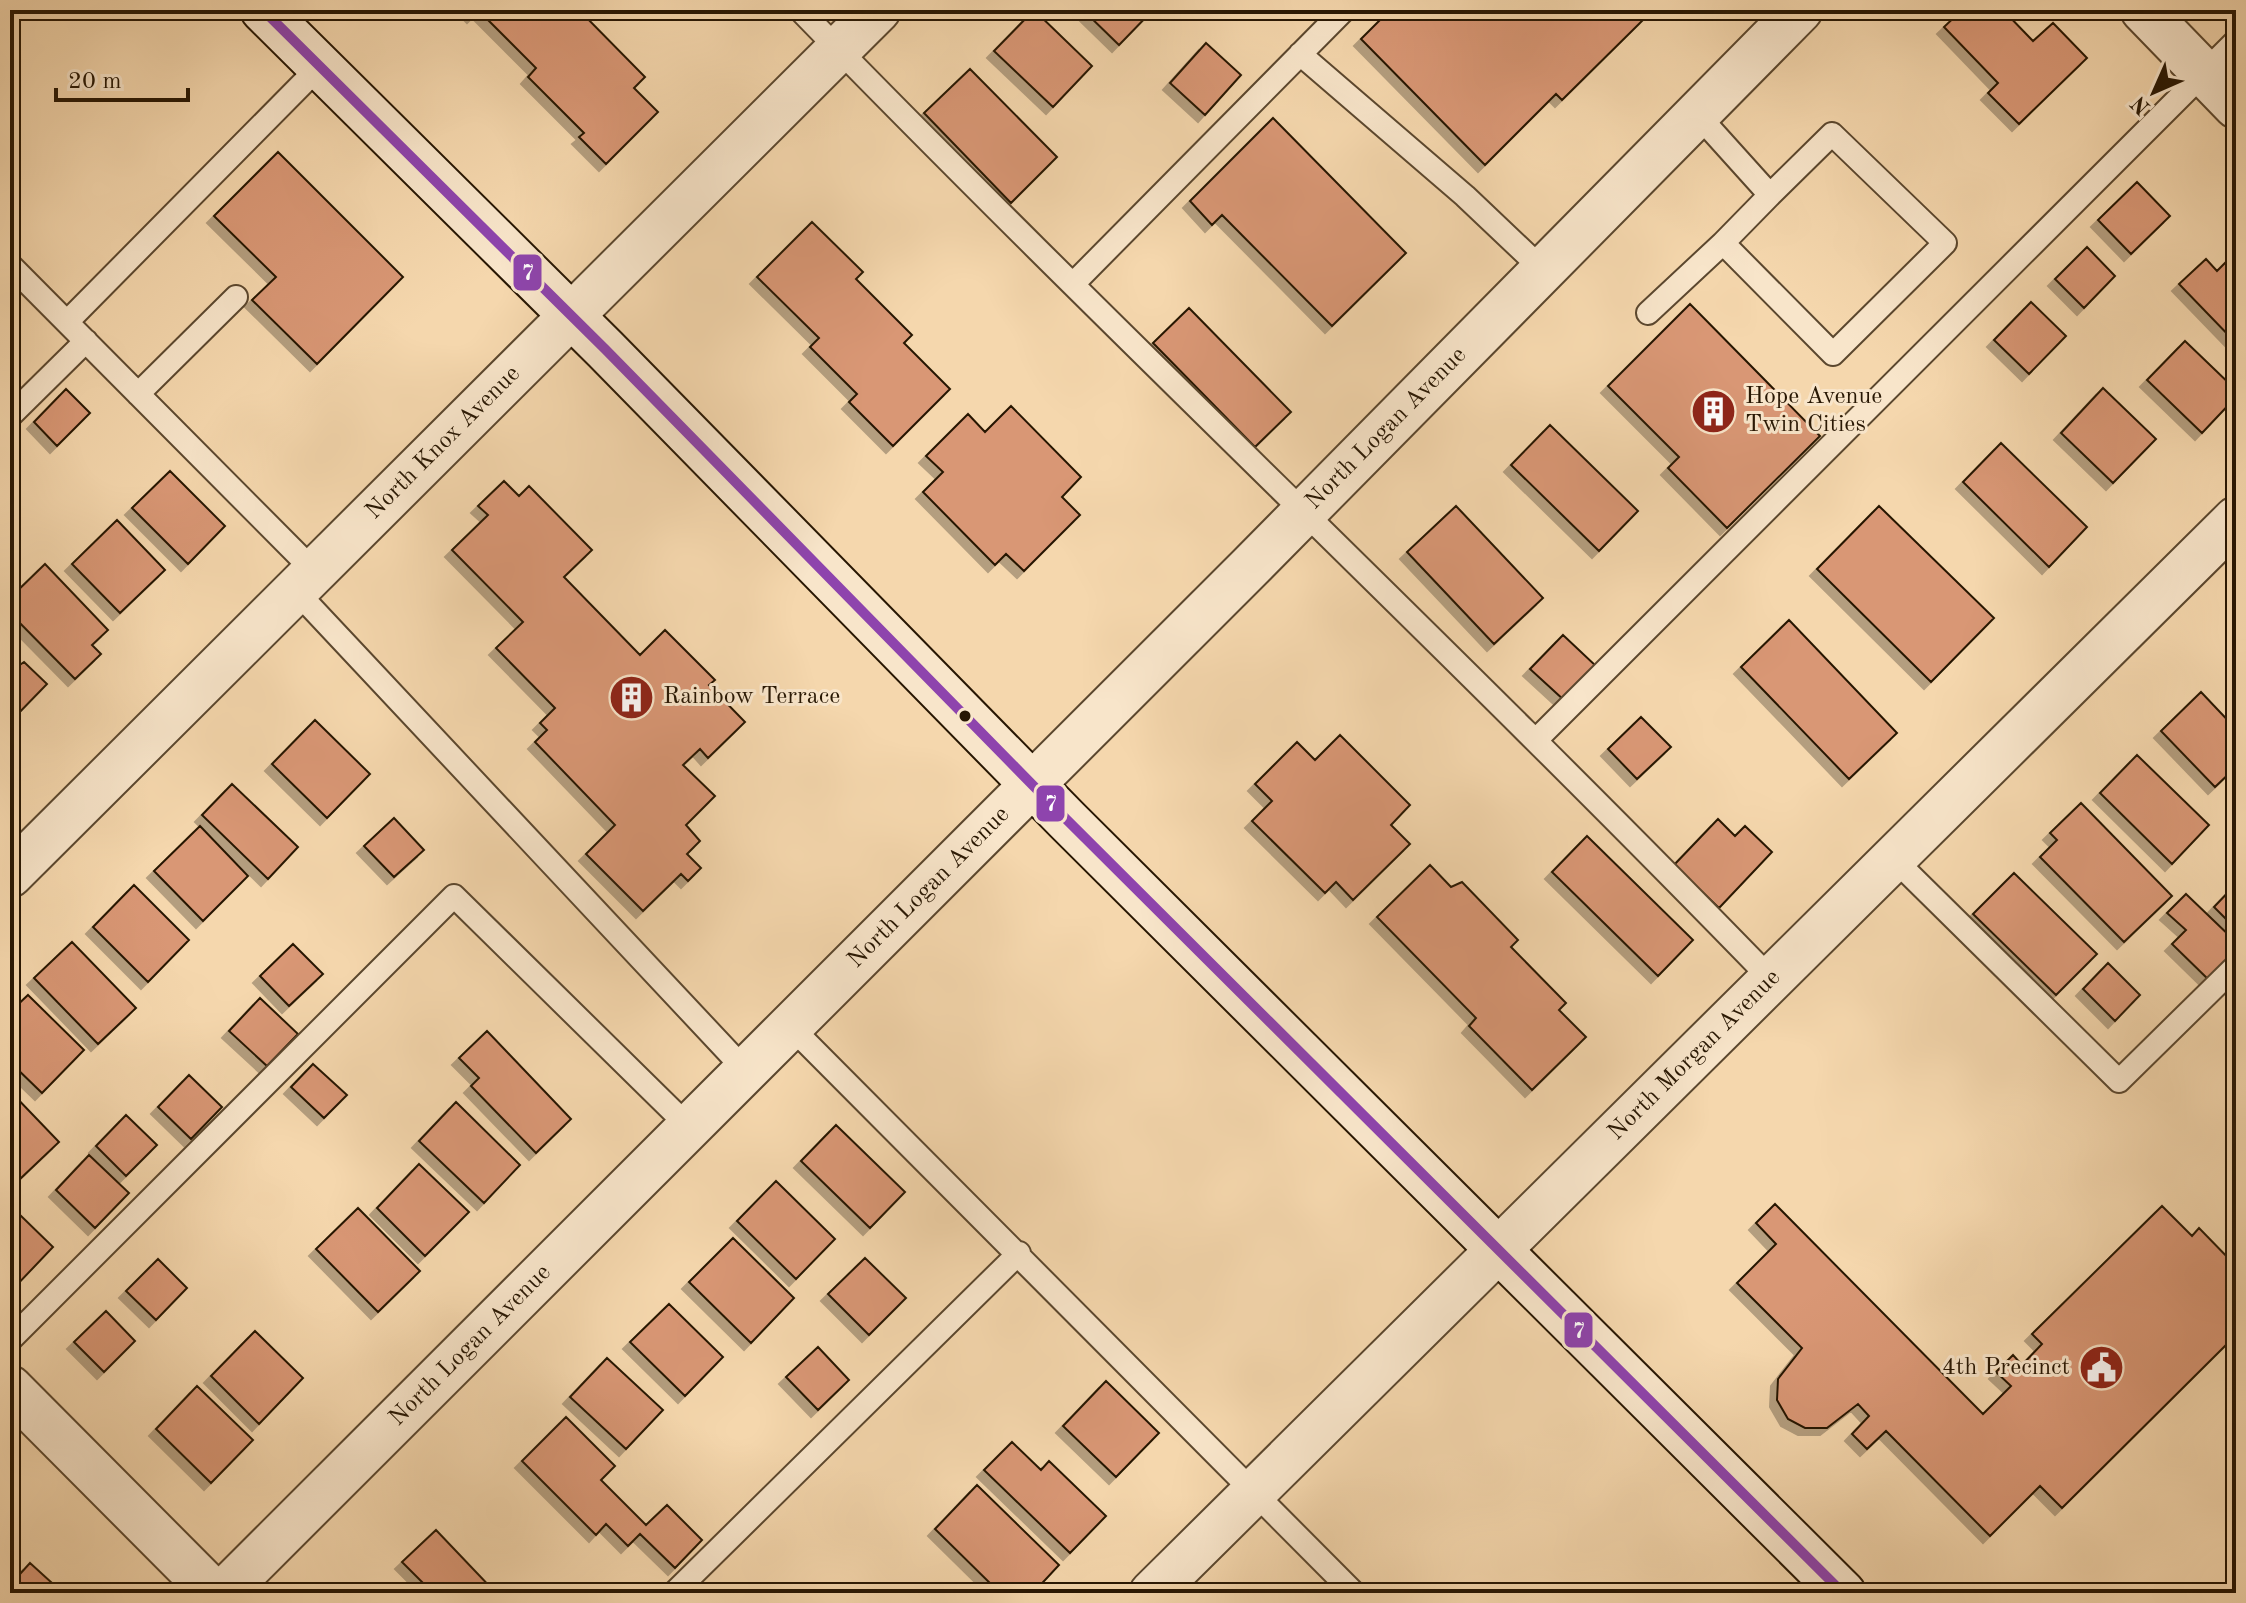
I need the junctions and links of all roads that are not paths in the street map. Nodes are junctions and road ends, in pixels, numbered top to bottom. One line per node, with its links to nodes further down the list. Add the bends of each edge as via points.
1 (263, 10): 10 (street)
2 (800, 10): 8 (lane)
3 (878, 10): 8 (street, North Knox Avenue)
4 (1344, 10): 9 (lane)
5 (1800, 10): 13 (street, North Logan Avenue)
6 (2143, 10): 11 (street)
7 (2236, 41): 11 (lane)
8 (838, 50): 18 (lane); 21 (street, North Knox Avenue)
9 (1300, 54): 17 (lane); 18 (lane)
10 (320, 66): 21 (street); 22 (lane)
11 (2204, 73): 12 (street); 29 (lane)
12 (2236, 106)
13 (1697, 114): 14 (lane); 17 (street, North Logan Avenue)
14 (1770, 195): 15 (lane); 15 (lane, via 1832,134 1945,243 1833,354)
15 (1723, 243): 20 (lane)
16 (10, 265): 22 (lane)
17 (1543, 270): 26 (street, North Logan Avenue)
18 (1074, 283): 26 (lane)
19 (236, 297): 24 (lane)
20 (1648, 313)
21 (573, 317): 28 (street, North Knox Avenue); 30 (street)
22 (67, 322): 23 (lane)
23 (86, 341): 24 (lane); 25 (lane)
24 (138, 394): 28 (lane)
25 (10, 416)
26 (1303, 513): 29 (lane); 30 (street, North Logan Avenue)
27 (2236, 519): 31 (street, North Morgan Avenue)
28 (306, 582): 32 (street, North Knox Avenue); 36 (lane)
29 (1537, 739): 34 (lane)
30 (1032, 785): 35 (street, North Logan Avenue); 38 (street)
31 (1893, 858): 33 (lane, via 2119,1081); 34 (street, North Morgan Avenue)
32 (10, 875)
33 (2236, 966)
34 (1771, 979): 38 (street, North Morgan Avenue)
35 (791, 1027): 36 (street, North Logan Avenue); 39 (lane)
36 (747, 1072): 37 (street, North Logan Avenue)
37 (690, 1128): 40 (lane, via 454,896); 44 (street, North Logan Avenue)
38 (1499, 1248): 42 (street, North Morgan Avenue); 48 (street)
39 (1019, 1253): 42 (lane); 45 (lane)
40 (10, 1340)
41 (10, 1388): 43 (street)
42 (1254, 1492): 46 (street, North Morgan Avenue); 47 (lane)
43 (214, 1593)
44 (223, 1593)
45 (674, 1593)
46 (1152, 1593)
47 (1354, 1593)
48 (1843, 1593)

